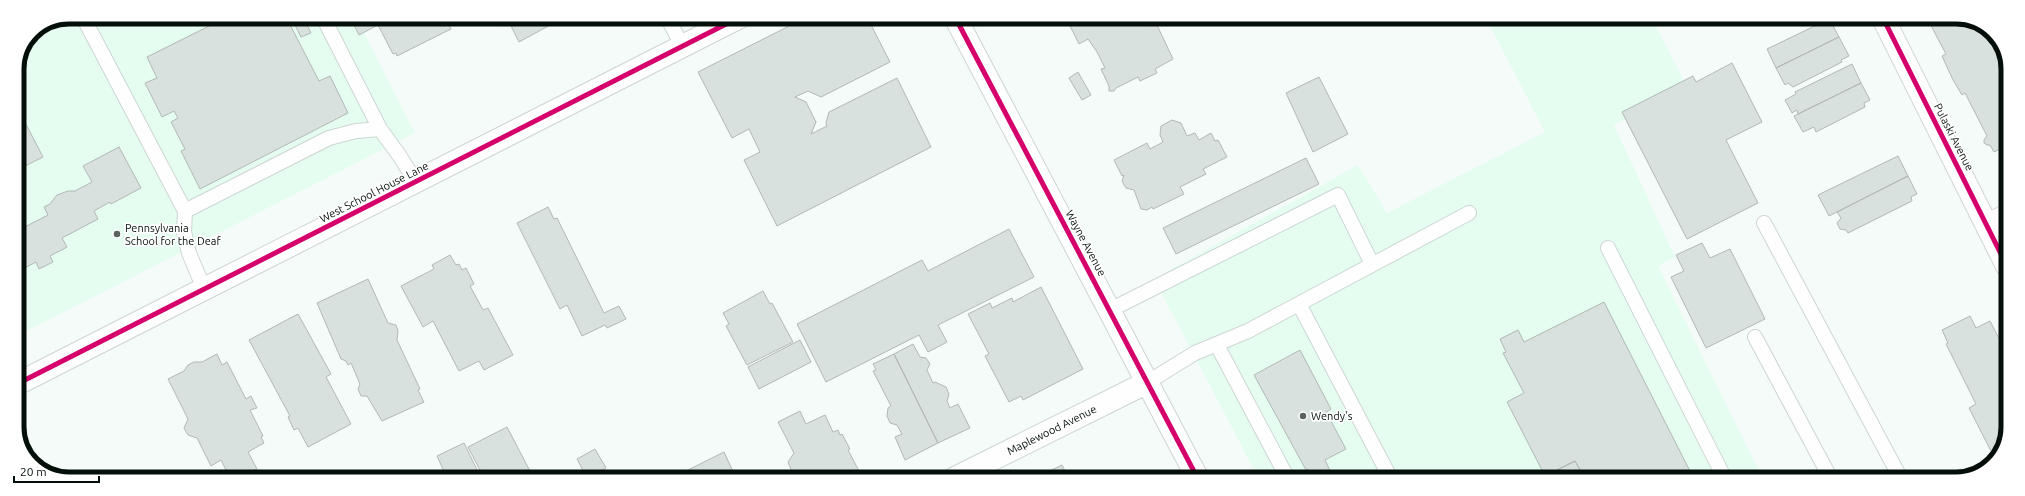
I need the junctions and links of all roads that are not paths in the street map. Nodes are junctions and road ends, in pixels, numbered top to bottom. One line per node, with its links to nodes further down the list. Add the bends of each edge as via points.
1 (87, 24): 10 (lane)
2 (327, 24): 8 (lane)
3 (671, 24): 7 (lane)
4 (727, 24): 7 (street, West School House Lane)
5 (958, 24): 20 (street, Wayne Avenue)
6 (1886, 24): 14 (street, Pulaski Avenue)
7 (683, 47): 9 (street, West School House Lane)
8 (380, 129): 9 (lane); 10 (lane, via 356,131 329,138)
9 (416, 182): 18 (street, West School House Lane)
10 (185, 211): 18 (lane, via 184,232 189,253)
11 (1469, 213): 17 (lane)
12 (2001, 218): 14 (street)
13 (1764, 223): 31 (lane)
14 (1987, 225): 16 (street, Pulaski Avenue)
15 (1608, 248): 29 (lane)
16 (2001, 254)
17 (1372, 264): 19 (lane); 20 (lane, via 1338,195)
18 (204, 289): 23 (street, West School House Lane)
19 (1299, 304): 22 (lane); 28 (lane)
20 (1110, 310): 24 (street, Wayne Avenue)
21 (1756, 337): 30 (lane)
22 (1217, 345): 24 (lane, via 1195,353); 27 (lane)
23 (24, 380)
24 (1148, 382): 25 (street, Maplewood Avenue); 26 (street, Wayne Avenue)
25 (967, 472)
26 (1194, 472)
27 (1284, 472)
28 (1387, 472)
29 (1721, 472)
30 (1827, 472)
31 (1897, 472)

